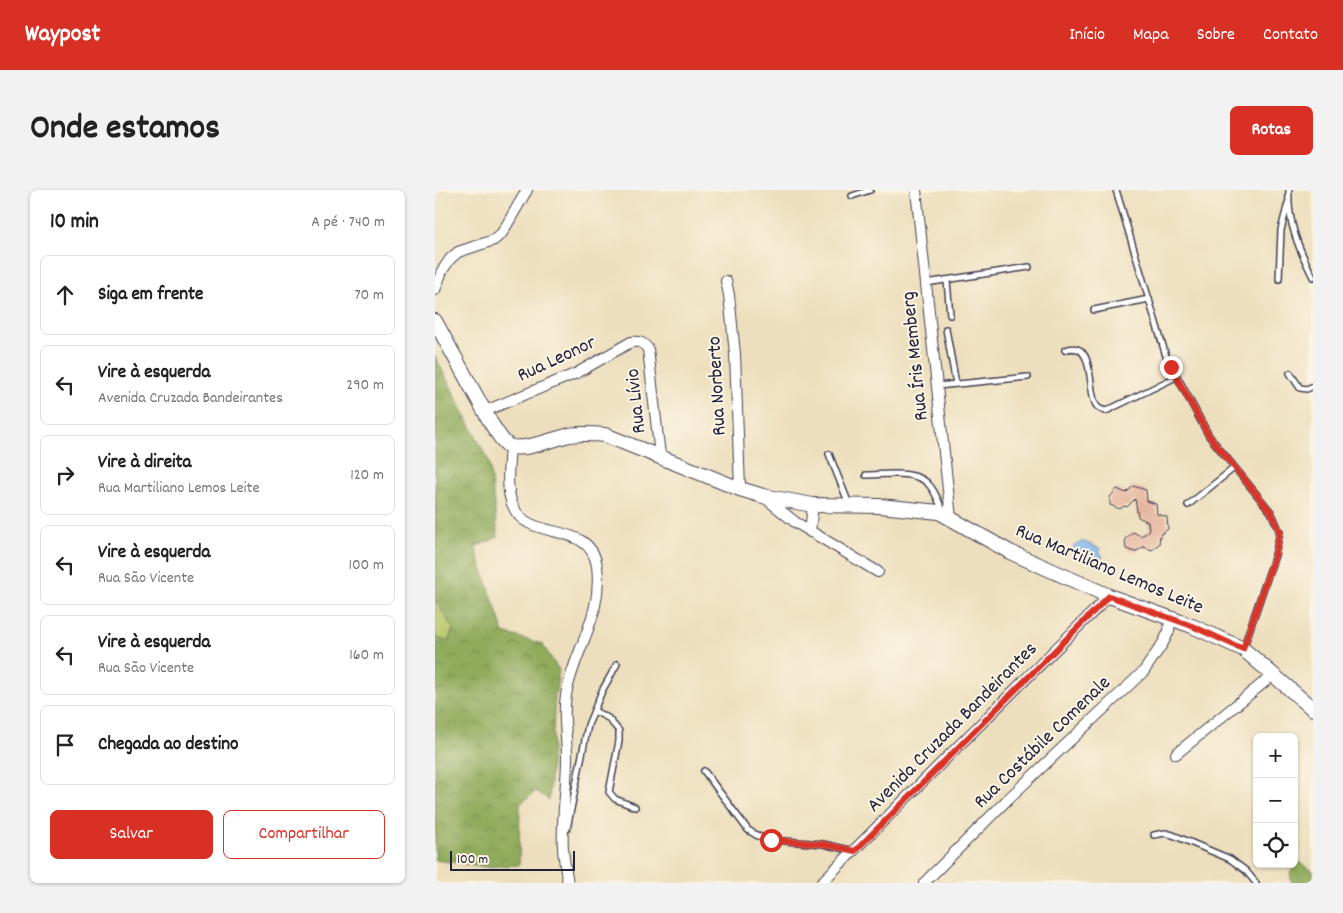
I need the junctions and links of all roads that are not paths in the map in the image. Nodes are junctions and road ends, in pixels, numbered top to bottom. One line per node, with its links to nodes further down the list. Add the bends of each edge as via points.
1 (527, 190): 14 (street, via 502,233 494,240 458,252 442,272)
2 (870, 190): 6 (lane)
3 (916, 190): 13 (street, Rua Íris Memberg)
4 (1117, 190): 15 (lane)
5 (1289, 190): 7 (lane)
6 (852, 196)
7 (1289, 202): 9 (lane, via 1293,231); 10 (lane, via 1281,230)
8 (1029, 267): 12 (lane)
9 (1313, 276)
10 (1279, 279)
11 (725, 281): 34 (street, Rua Norberto, via 735,354)
12 (947, 281): 13 (lane); 17 (lane)
13 (926, 283): 26 (street, Rua Íris Memberg)
14 (435, 290)
15 (1149, 299): 16 (lane); 24 (lane, via 1166,356)
16 (1094, 310)
17 (950, 315)
18 (435, 321): 28 (street)
19 (946, 329): 25 (lane)
20 (644, 343): 28 (street, Rua Leonor, via 631,342 577,373); 31 (street, Rua Lívio, via 648,348 652,372)
21 (1065, 350): 24 (lane, via 1077,348 1084,354 1095,404 1100,410 1106,411)
22 (1290, 374): 27 (lane, via 1299,388)
23 (1028, 377): 25 (lane)
24 (1176, 377): 32 (lane, via 1209,436)
25 (956, 384): 26 (lane)
26 (937, 386): 39 (street, Rua Íris Memberg)
27 (1313, 386)
28 (485, 411): 29 (street)
29 (510, 446): 31 (street, Rua Martiliano Lemos Leite, via 588,433 605,435); 53 (street, via 509,489 519,517 531,525 583,542 596,560 597,605 567,690)
30 (829, 454): 38 (lane)
31 (660, 456): 34 (street, Rua Martiliano Lemos Leite)
32 (1235, 468): 37 (lane); 44 (lane, via 1271,512 1280,532)
33 (865, 474): 39 (lane, via 913,474 921,477)
34 (740, 489): 35 (street, Rua Martiliano Lemos Leite)
35 (763, 496): 36 (street, Rua Martiliano Lemos Leite); 40 (street, Rua Martiliano Lemos Leite)
36 (813, 505): 38 (street, Rua Martiliano Lemos Leite); 40 (street)
37 (1188, 505)
38 (851, 507): 39 (street, Rua Martiliano Lemos Leite, via 914,508)
39 (948, 516): 42 (street, Rua Martiliano Lemos Leite, via 1011,552)
40 (811, 532): 41 (street, Rua Martiliano Lemos Leite)
41 (878, 572)
42 (1109, 596): 43 (street, Rua Martiliano Lemos Leite); 54 (street, Avenida Cruzada Bandeirantes)
43 (1170, 619): 44 (street, Rua Martiliano Lemos Leite); 57 (street, Rua Costábile Comenale, via 1163,643 1144,671)
44 (1243, 649): 46 (street, Rua Martiliano Lemos Leite)
45 (617, 664): 48 (lane)
46 (1273, 675): 47 (street, Rua Martiliano Lemos Leite); 49 (street)
47 (1313, 709)
48 (593, 711): 51 (lane, via 608,718 619,731 609,792 615,799); 53 (lane)
49 (1175, 754)
50 (703, 771): 54 (lane, via 744,825 758,836)
51 (635, 806)
52 (1154, 835): 58 (lane, via 1170,834 1230,859)
53 (563, 849): 55 (street)
54 (855, 851): 56 (street, Avenida Cruzada Bandeirantes)
55 (568, 883)
56 (821, 883)
57 (924, 883)
58 (1256, 883)

